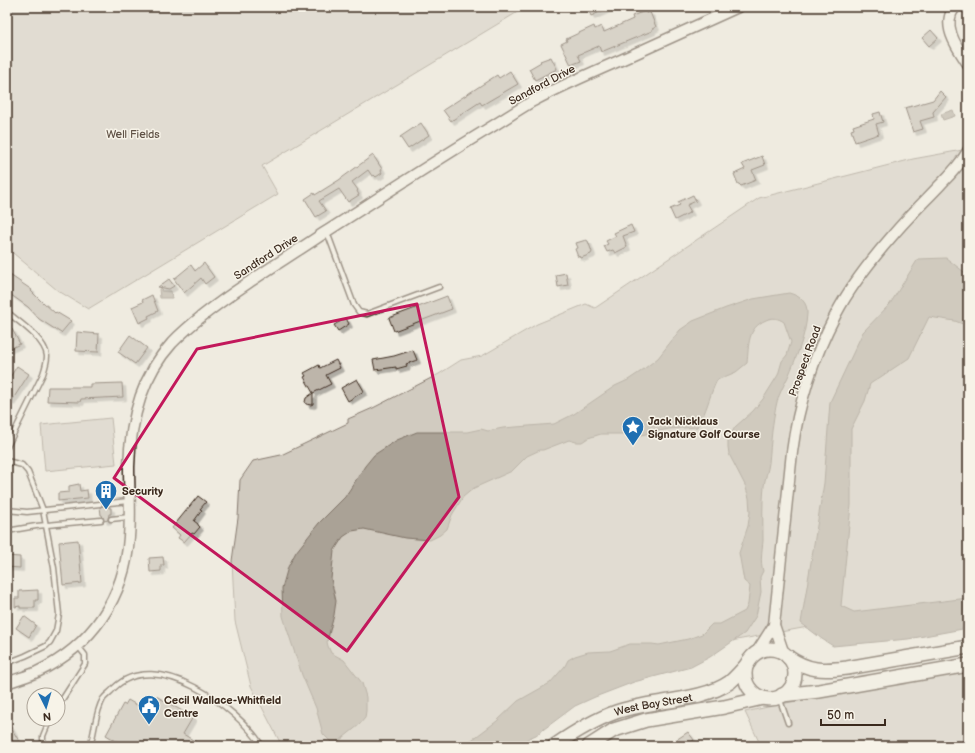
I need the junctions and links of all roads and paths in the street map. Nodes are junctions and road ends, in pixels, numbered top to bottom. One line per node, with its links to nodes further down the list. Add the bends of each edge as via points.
1 (738, 7): 5 (street, Sandford Drive, via 534,101)
2 (955, 7): 3 (street, via 950,15 950,27 956,47)
3 (968, 64)
4 (968, 151): 20 (street, Prospect Road, via 951,174 893,235 861,274 836,313 820,349 795,430)
5 (327, 232): 6 (lane, via 354,305 359,312 367,314 380,310); 10 (street, Sandford Drive, via 228,296 172,343 162,355 145,384 135,413 129,466)
6 (439, 287)
7 (7, 312): 8 (lane, via 41,342 46,350 47,359 43,374)
8 (7, 447)
9 (7, 461): 14 (lane, via 22,465 28,472)
10 (130, 501): 11 (lane); 15 (street, Sandford Drive)
11 (109, 503)
12 (100, 504): 14 (lane)
13 (7, 510): 14 (lane)
14 (43, 510): 18 (lane)
15 (130, 517): 16 (lane); 21 (street, Sandford Drive, via 128,554 117,591 102,618)
16 (111, 519)
17 (101, 520): 18 (lane)
18 (47, 525): 19 (lane); 25 (lane, via 58,600 58,626 46,646)
19 (7, 531)
20 (774, 625): 23 (street, Prospect Road); 24 (street, Prospect Road)
21 (78, 646): 27 (street, Sandford Drive, via 61,659); 28 (lane, via 85,654 85,664)
22 (968, 647): 23 (main road, via 828,670 799,665)
23 (786, 655): 24 (main road, via 771,650 760,652); 29 (main road, via 794,669 794,680 789,690)
24 (752, 658): 30 (main road, via 745,670 747,684 753,692); 36 (main road, West Bay Street, via 734,678 718,689 615,712)
25 (7, 663)
26 (968, 665): 29 (main road)
27 (7, 683)
28 (66, 694)
29 (781, 696): 30 (main road); 31 (lane)
30 (763, 698): 37 (main road, West Bay Street, via 646,720 614,730)
31 (788, 723)
32 (47, 727): 33 (lane)
33 (43, 746)
34 (90, 746): 35 (lane, via 103,699 130,677 161,674 175,678 220,703 241,720)
35 (262, 746)
36 (554, 746)
37 (589, 746)

